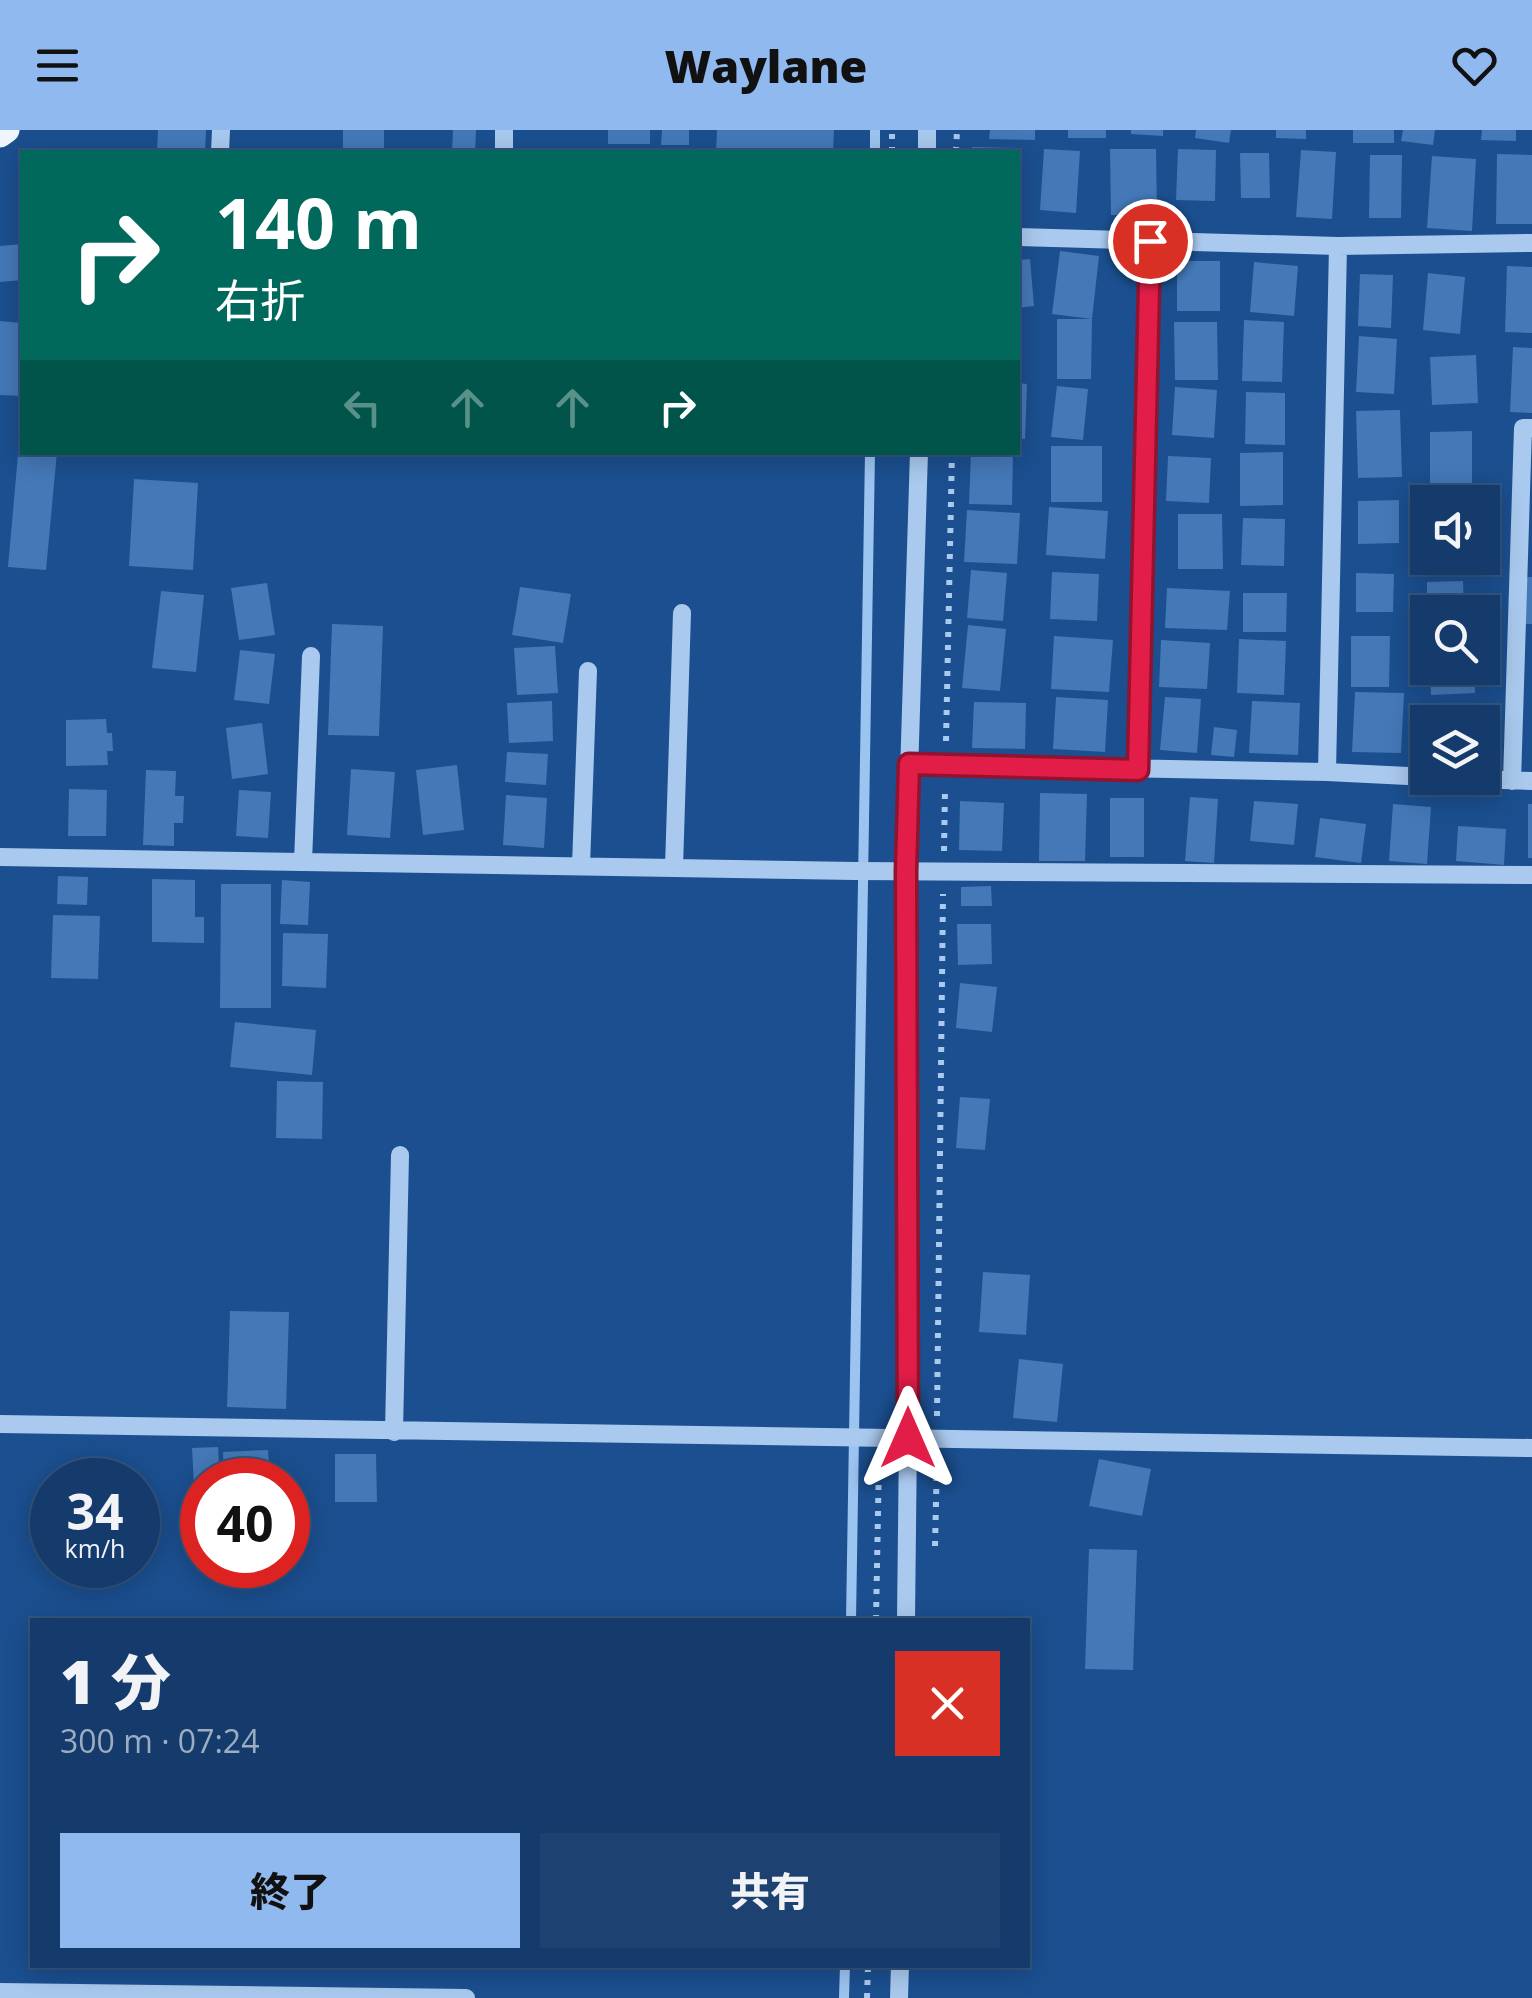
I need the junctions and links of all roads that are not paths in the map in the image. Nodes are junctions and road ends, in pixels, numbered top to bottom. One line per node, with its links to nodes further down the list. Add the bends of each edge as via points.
1 (7, 130): 2 (main road)
2 (0, 135)
3 (1020, 237): 4 (street)
4 (1150, 241): 6 (street); 13 (street)
5 (1532, 243): 6 (street)
6 (1338, 246): 14 (street)
7 (1532, 428): 17 (street, via 1523,428)
8 (918, 455): 12 (street)
9 (682, 612): 22 (street)
10 (312, 656): 20 (street)
11 (588, 671): 21 (street)
12 (909, 764): 13 (street); 23 (street)
13 (1138, 770): 14 (street)
14 (1327, 772): 15 (street)
15 (1410, 776)
16 (1500, 780): 17 (street)
17 (1512, 781): 18 (street)
18 (1532, 781)
19 (0, 856): 20 (street)
20 (303, 862): 21 (street)
21 (581, 866): 22 (street)
22 (674, 868): 23 (street)
23 (906, 871): 24 (street); 28 (street)
24 (1532, 875)
25 (400, 1155): 27 (street)
26 (0, 1424): 27 (street)
27 (394, 1432): 28 (street)
28 (908, 1438): 29 (street); 30 (street)
29 (1532, 1448)
30 (906, 1618)
31 (900, 1968): 34 (street)
32 (0, 1992): 33 (street)
33 (466, 1998)
34 (899, 1998)

